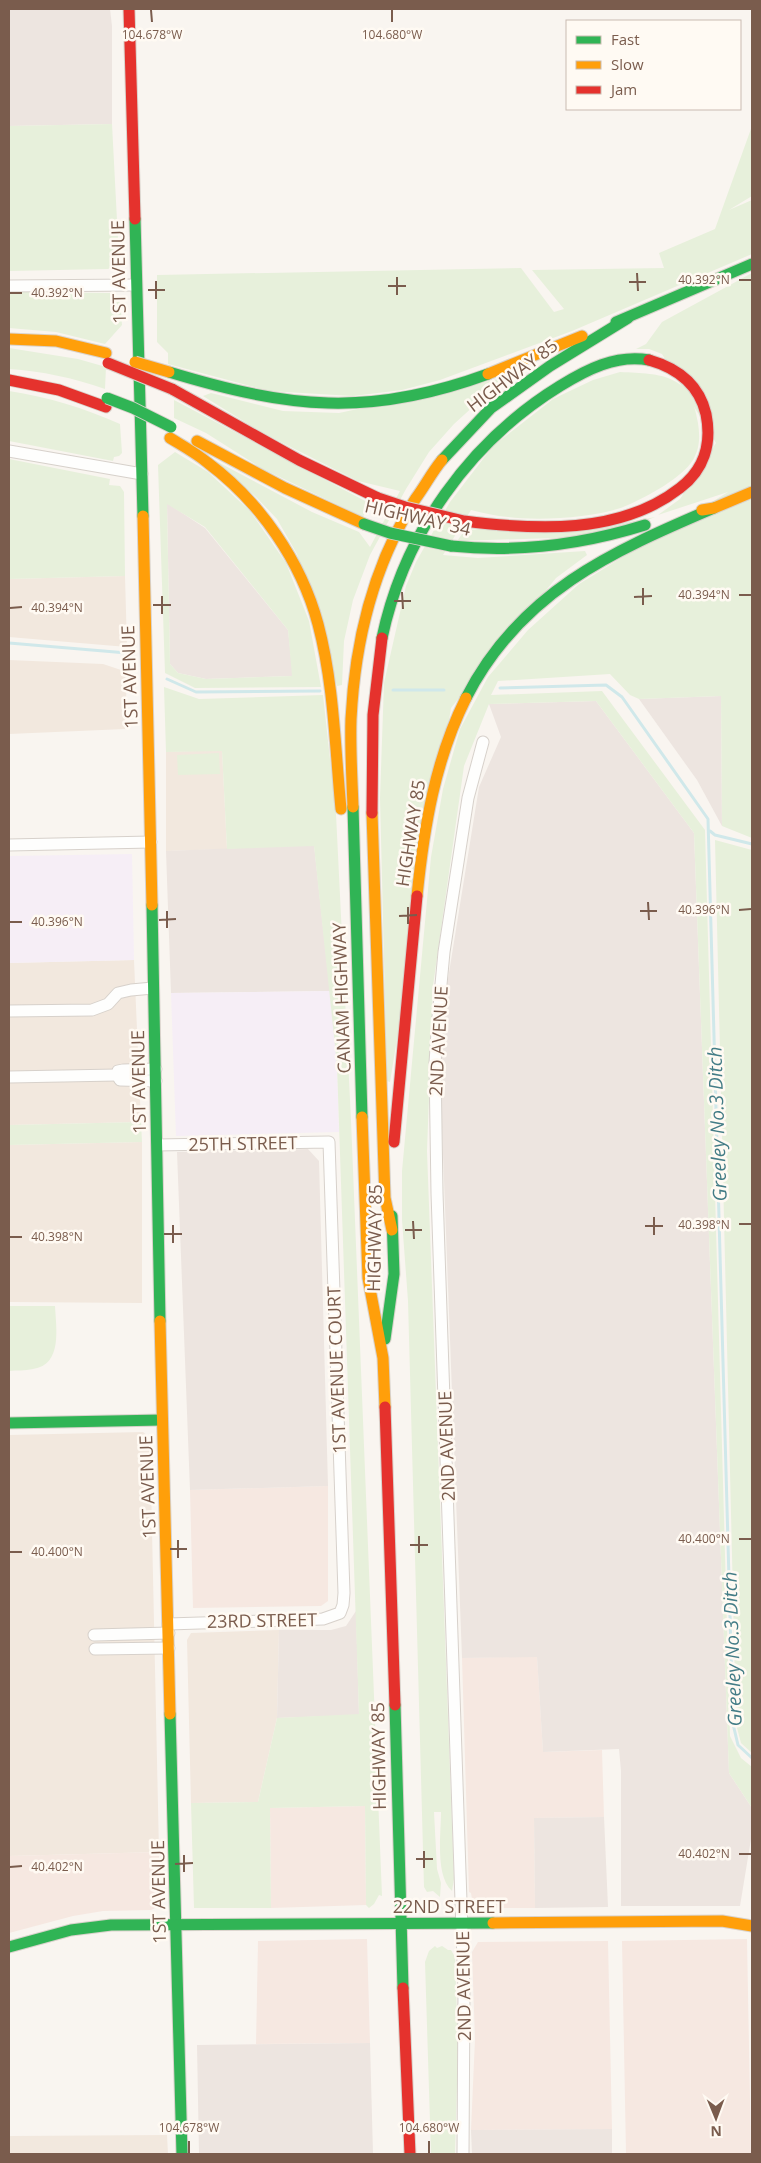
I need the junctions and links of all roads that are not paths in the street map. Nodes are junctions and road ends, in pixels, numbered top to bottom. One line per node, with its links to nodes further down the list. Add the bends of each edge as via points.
1 (129, 9): 3 (main road, 1ST AVENUE)
2 (752, 264): 5 (main road)
3 (136, 285): 4 (street); 13 (main road, 1ST AVENUE)
4 (9, 286)
5 (628, 318): 7 (main road, bridge, via 481,376 433,392 392,400 325,404 272,400); 19 (main road, HIGHWAY 85, via 550,366 491,408 440,462 383,559 360,636 355,668 351,721)
6 (9, 339): 7 (main road, via 56,341)
7 (107, 358): 29 (main road, bridge, via 378,498 424,512 464,521 507,526 557,526 612,518 668,499 694,476 706,454 710,434 704,404 698,392 678,372 643,358 603,364 573,377 536,401 477,452 450,485 419,537 403,569 386,618 379,653 373,728 375,942 385,1198)
8 (9, 374): 10 (main road, via 42,379)
9 (9, 380): 10 (main road)
10 (106, 402): 11 (main road)
11 (171, 433): 15 (main road, HIGHWAY 34, bridge, via 364,524 450,546 509,550 571,545 620,534 682,512); 19 (main road, via 213,466 268,521 286,547 305,586 321,638 330,691 343,835)
12 (9, 451): 13 (street)
13 (142, 474): 17 (main road, 1ST AVENUE)
14 (752, 492): 15 (main road, HIGHWAY 34)
15 (714, 508): 29 (main road, HIGHWAY 85, via 604,557 558,588 505,638 455,721 438,768 421,862 398,1074)
16 (483, 742): 40 (street, 2ND AVENUE, via 468,798 451,906 435,1063)
17 (151, 842): 18 (street); 20 (main road, 1ST AVENUE)
18 (9, 845)
19 (354, 879): 26 (main road, CANAM HIGHWAY)
20 (153, 988): 21 (street, via 118,993 108,1004 92,1010); 22 (main road, 1ST AVENUE)
21 (9, 1010)
22 (156, 1069): 23 (street, via 123,1070); 25 (main road, 1ST AVENUE)
23 (117, 1075): 24 (street); 25 (street, via 120,1080)
24 (9, 1077)
25 (156, 1081): 28 (main road, 1ST AVENUE)
26 (363, 1115): 30 (main road, HIGHWAY 85, via 368,1278)
27 (329, 1142): 28 (street, 25TH STREET); 33 (street, 1ST AVENUE COURT)
28 (157, 1145): 31 (main road, 1ST AVENUE)
29 (392, 1230): 30 (main road, HIGHWAY 85, via 394,1274)
30 (383, 1358): 42 (main road, HIGHWAY 85)
31 (162, 1420): 32 (main road); 34 (main road, 1ST AVENUE)
32 (9, 1423)
33 (343, 1598): 34 (street, 23RD STREET, via 340,1613 323,1619)
34 (169, 1628): 35 (street); 36 (main road, 1ST AVENUE)
35 (94, 1635)
36 (169, 1648): 37 (street); 41 (main road, 1ST AVENUE)
37 (95, 1649)
38 (752, 1915): 39 (main road, 22ND STREET)
39 (722, 1921): 40 (main road, 22ND STREET); 43 (main road, 22ND STREET)
40 (462, 1923): 42 (main road, 22ND STREET); 47 (street, 2ND AVENUE)
41 (176, 1924): 42 (main road, 22ND STREET); 44 (main road, 22ND STREET, via 88,1927); 45 (main road, 1ST AVENUE)
42 (400, 1924): 46 (main road, HIGHWAY 85)
43 (752, 1926)
44 (9, 1947)
45 (182, 2154)
46 (410, 2154)
47 (463, 2154)

